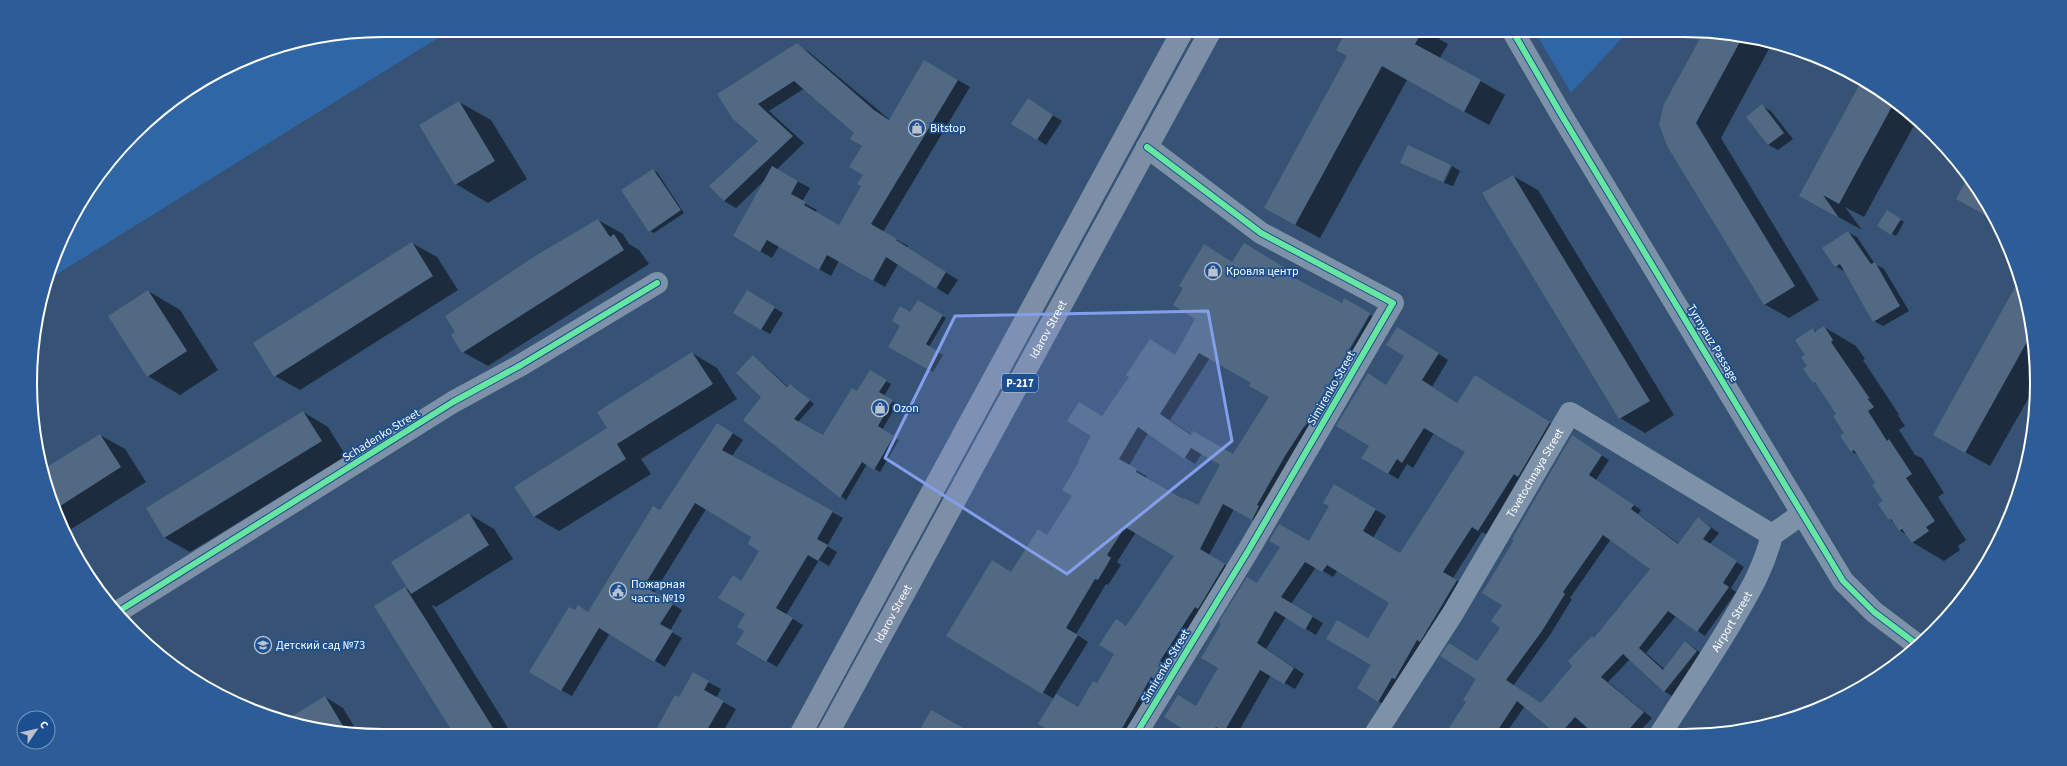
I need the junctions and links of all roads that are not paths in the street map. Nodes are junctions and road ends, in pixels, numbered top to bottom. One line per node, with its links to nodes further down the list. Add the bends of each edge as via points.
1 (1179, 37): 10 (main road, Idarov Street / Р-217)
2 (1207, 37): 4 (main road, Idarov Street / Р-217)
3 (1516, 37): 6 (street, Tyrnyauz Passage)
4 (1147, 147): 11 (main road, Idarov Street / Р-217); 12 (street, Simirenko Street, via 1261,233 1393,303 1248,551)
5 (657, 282): 8 (street, Schadenko Street, via 522,365 453,402)
6 (1802, 514): 7 (street); 9 (street, Tyrnyauz Passage, via 1843,581 1874,612)
7 (1772, 535): 13 (street, Tsvetochnaya Street, via 1570,413 1453,613); 14 (street, Airport Street, via 1758,578 1710,659)
8 (121, 609)
9 (1913, 642)
10 (803, 729)
11 (831, 729)
12 (1139, 729)
13 (1378, 729)
14 (1664, 729)

